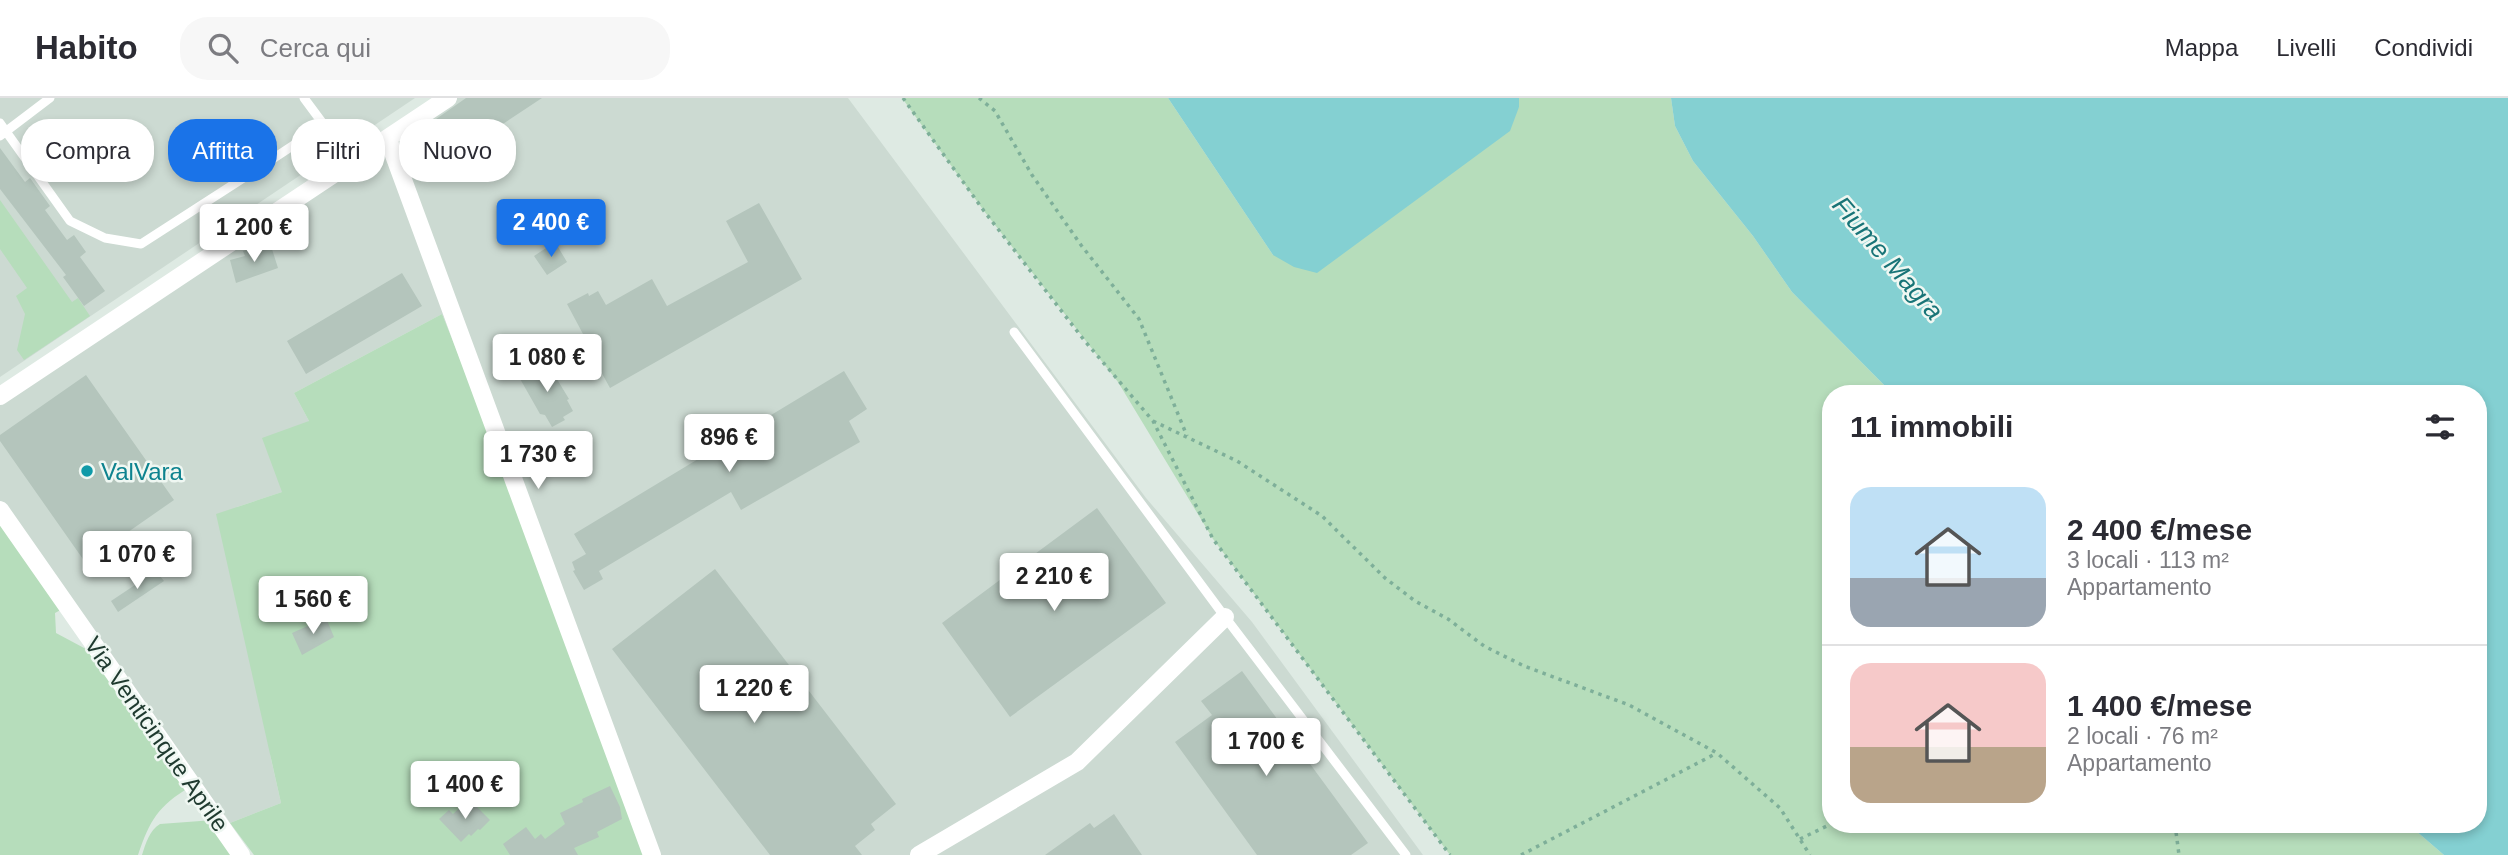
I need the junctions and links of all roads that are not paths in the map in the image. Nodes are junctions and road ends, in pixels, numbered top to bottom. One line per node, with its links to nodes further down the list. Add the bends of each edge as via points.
1 (50, 98): 4 (lane)
2 (304, 98): 6 (lane, via 324,125)
3 (448, 98): 5 (street)
4 (2, 130): 7 (lane, via 70,221 105,238 141,244)
5 (387, 139): 9 (street); 13 (street)
6 (277, 156)
7 (237, 182)
8 (1014, 332): 11 (lane)
9 (0, 396)
10 (0, 510): 12 (street, Via Venticinque Aprile)
11 (1225, 617): 14 (street, via 1077,762); 15 (lane)
12 (241, 855)
13 (652, 855)
14 (919, 855)
15 (1406, 855)

